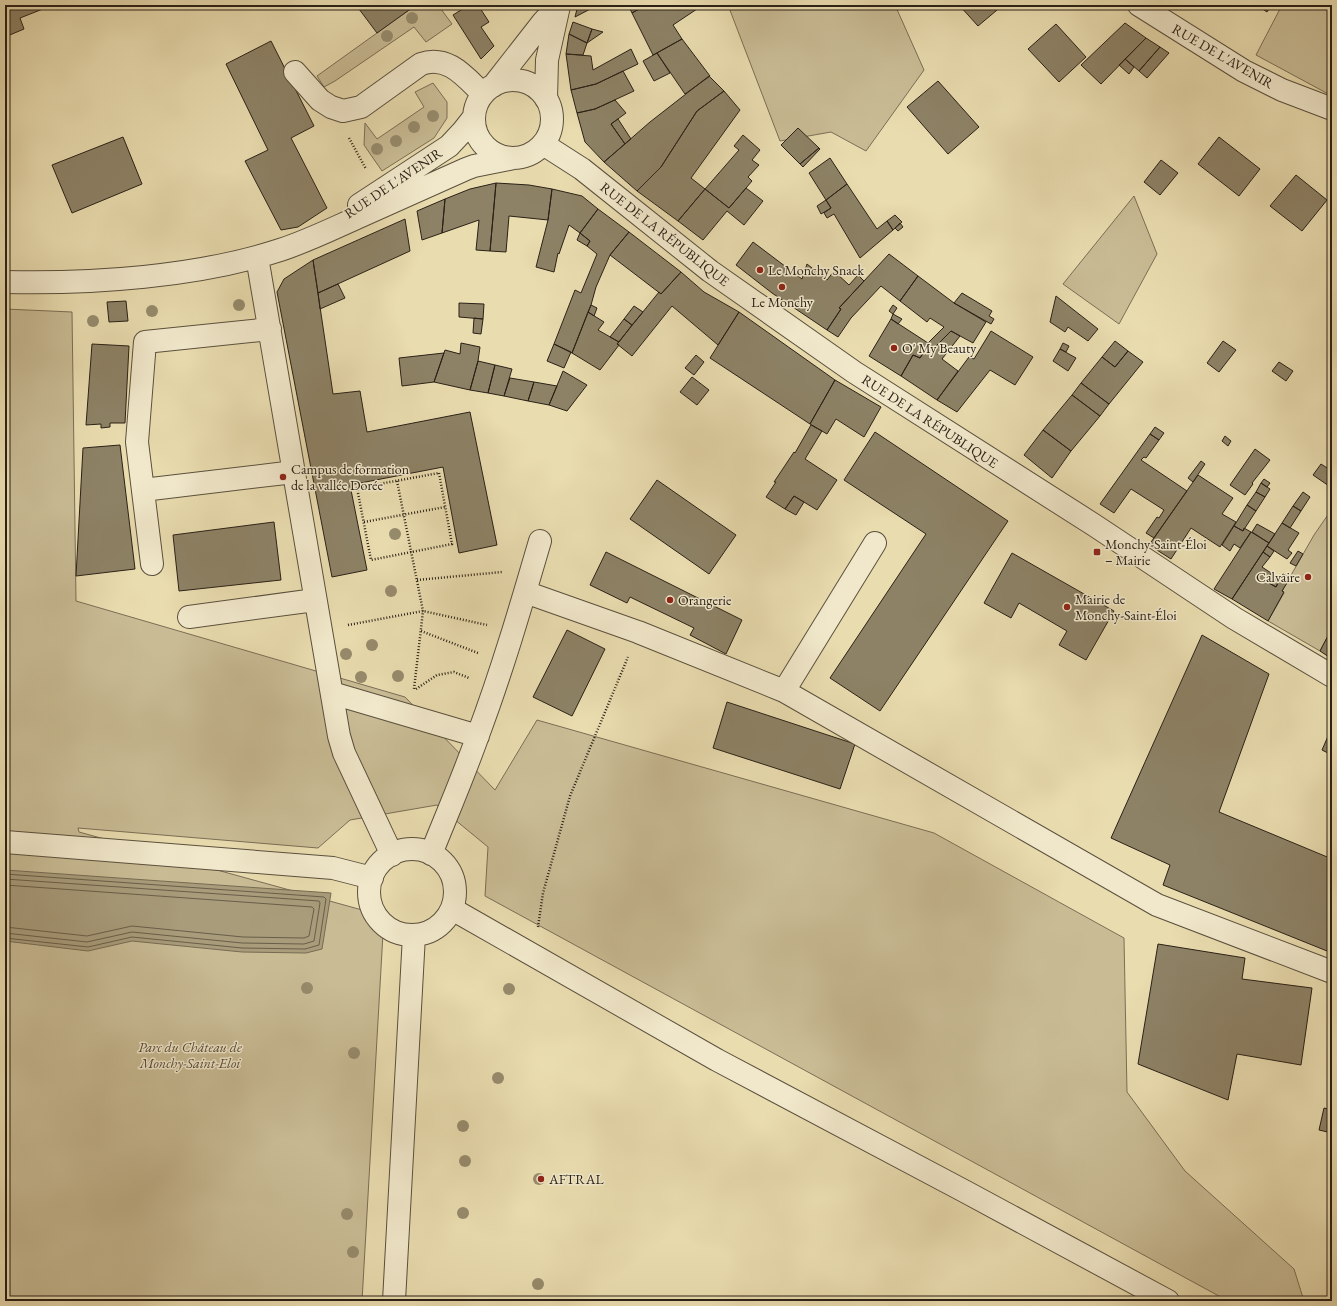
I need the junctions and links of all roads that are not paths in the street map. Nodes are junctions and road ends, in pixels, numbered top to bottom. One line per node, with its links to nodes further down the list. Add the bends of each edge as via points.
1 (559, 5): 4 (street); 5 (street, via 547,60)
2 (1139, 5): 6 (street, RUE DE L'AVENIR, via 1244,71 1282,90)
3 (295, 72): 4 (street, via 320,100 331,108 343,111 361,107 421,64 428,62 448,64)
4 (488, 90): 5 (street, via 506,81 519,81 537,89); 7 (street, via 476,105)
5 (546, 99): 8 (street, via 551,112 551,125)
6 (1332, 109)
7 (474, 117): 9 (street, via 479,138 488,149 500,156); 10 (street, RUE DE L'AVENIR, via 449,146)
8 (543, 144): 9 (street, via 533,152); 22 (street, RUE DE LA RÉPUBLIQUE, via 582,169 710,270 854,372 1234,618)
9 (514, 158): 10 (street, via 466,169)
10 (305, 242): 11 (street)
11 (257, 257): 12 (street, via 158,275 80,281); 13 (street)
12 (5, 282)
13 (270, 329): 14 (street); 15 (street, via 145,342 137,442)
14 (294, 472): 15 (street); 20 (street)
15 (143, 490): 18 (street)
16 (540, 541): 19 (street)
17 (875, 543): 23 (street)
18 (152, 564)
19 (525, 592): 23 (street, via 638,632); 25 (street)
20 (315, 600): 21 (street); 24 (street)
21 (189, 617)
22 (1332, 676)
23 (784, 691): 32 (street, via 1157,905)
24 (332, 693): 25 (street); 28 (street, via 344,753)
25 (478, 736): 27 (street)
26 (5, 842): 29 (street, via 333,868)
27 (431, 854): 28 (street, via 418,850 404,850); 30 (street, via 444,864 453,877 455,893)
28 (392, 855): 29 (street, via 383,860)
29 (372, 878): 31 (street, via 369,892 371,906 378,918 388,928 401,934)
30 (452, 909): 31 (street, via 437,927 426,933); 34 (street, via 717,1060)
31 (414, 935): 33 (street)
32 (1332, 972)
33 (394, 1301)
34 (1168, 1301)

